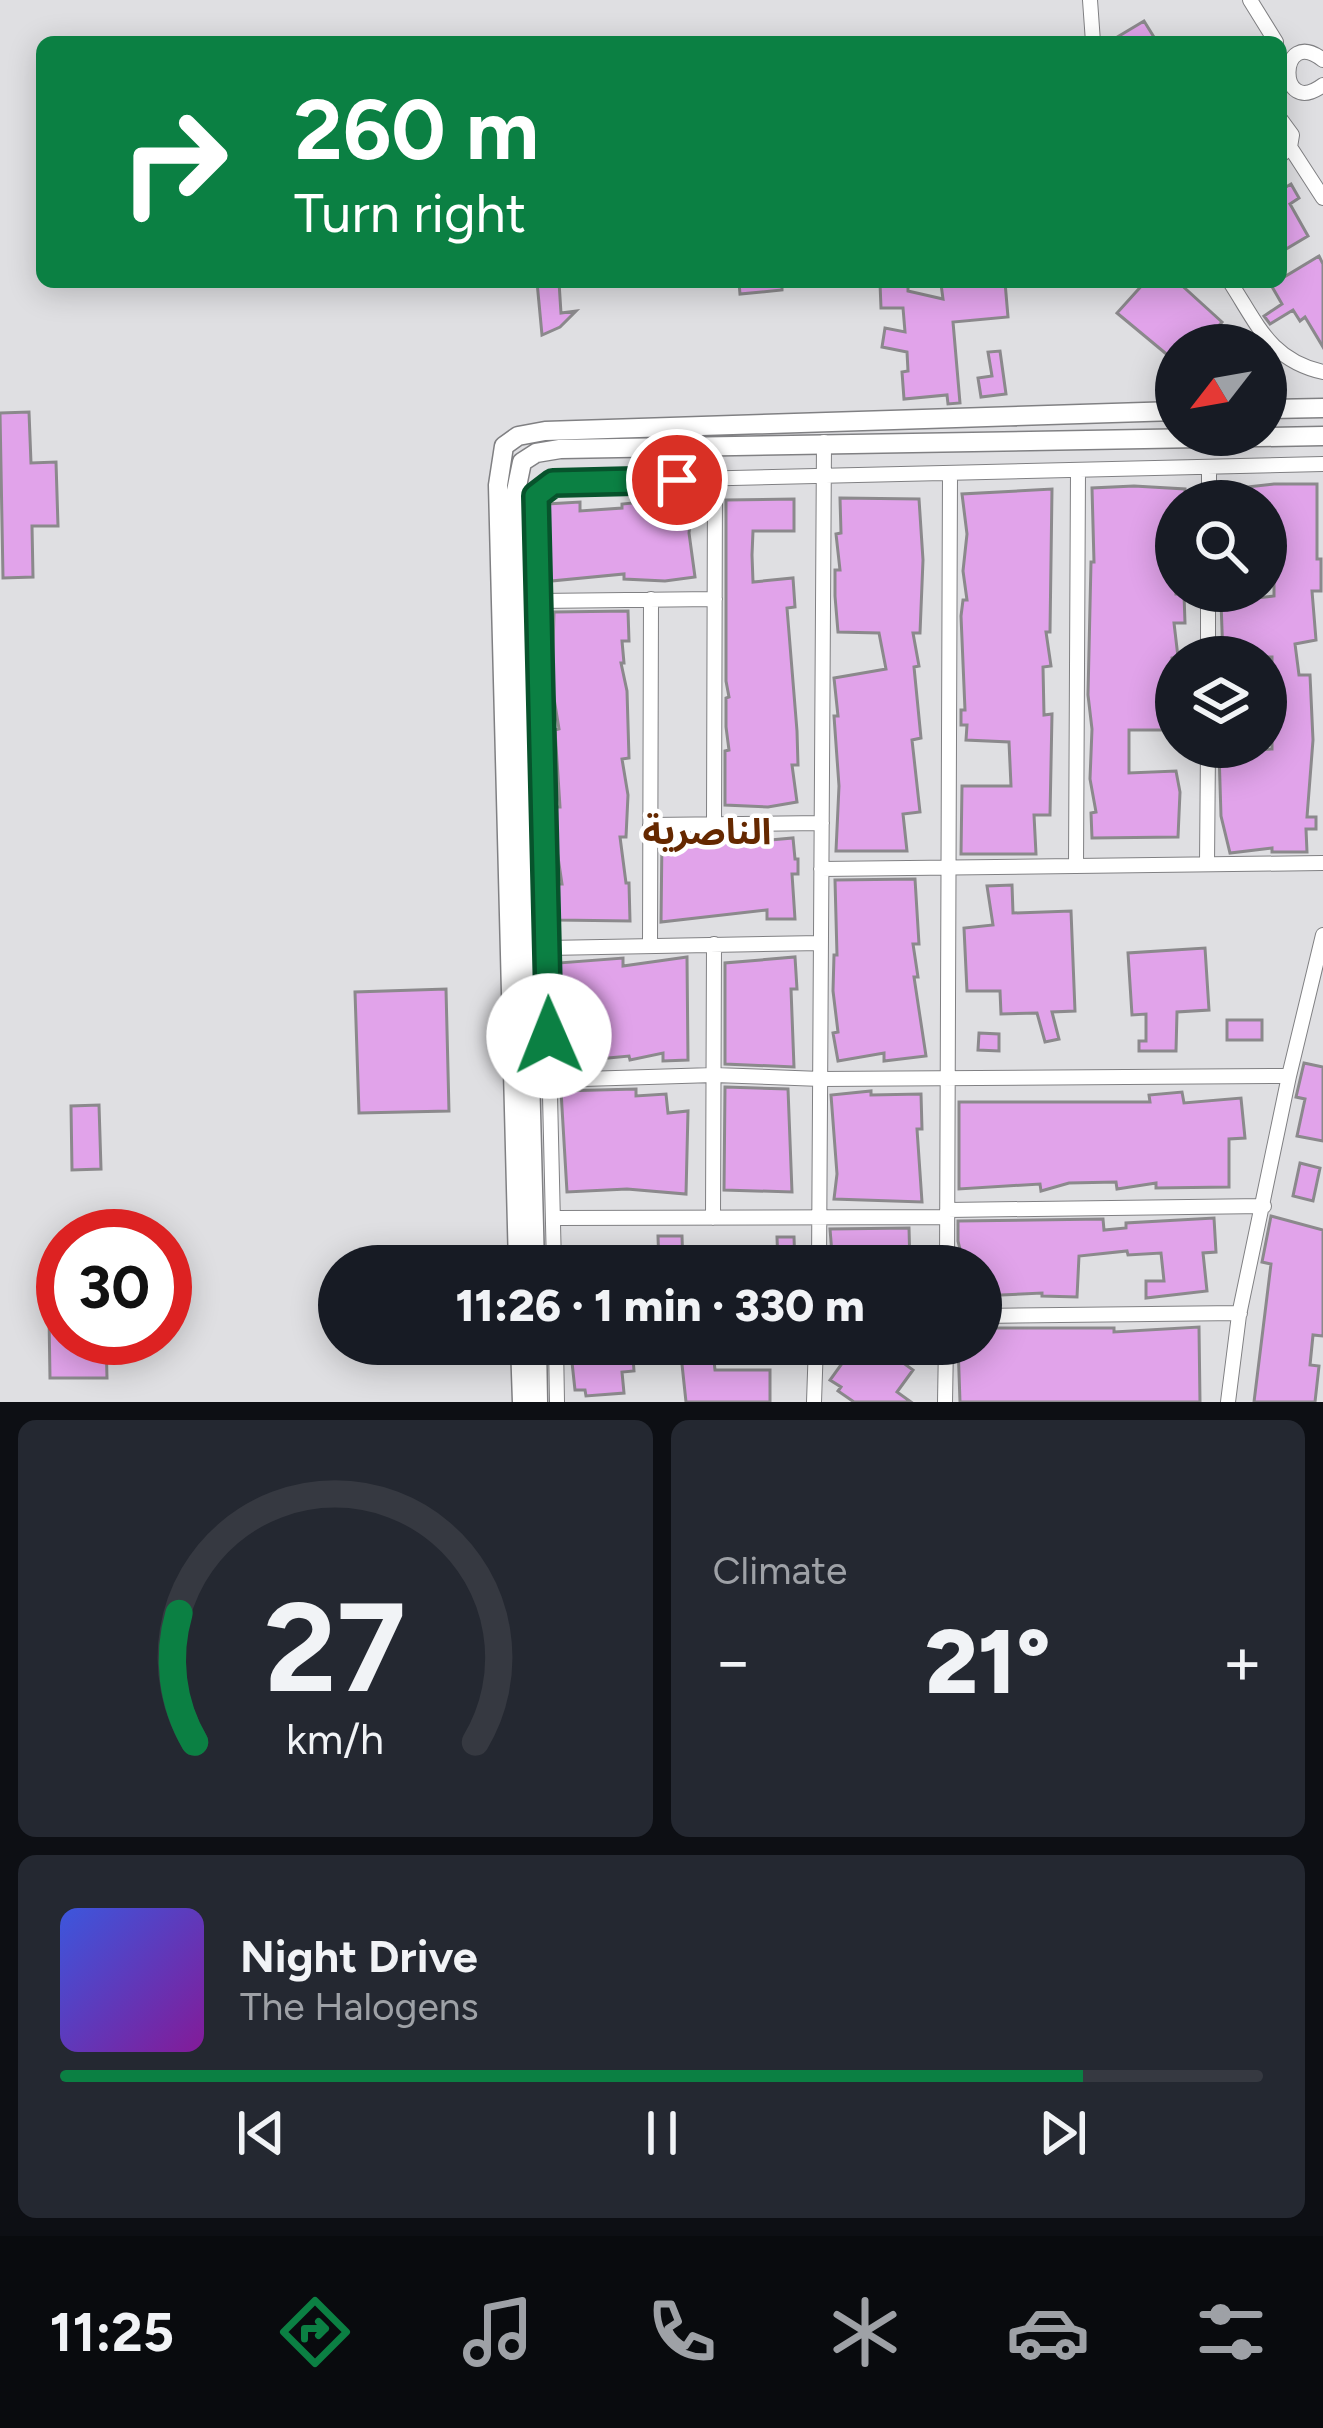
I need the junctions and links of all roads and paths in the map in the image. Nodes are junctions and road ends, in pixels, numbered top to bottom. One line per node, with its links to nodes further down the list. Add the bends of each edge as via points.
1 (1090, 0): 3 (street)
2 (1250, 0): 4 (street)
3 (1093, 36)
4 (1272, 36)
5 (1287, 57): 6 (street, via 1302,52)
6 (1323, 60)
7 (1287, 77): 8 (street, via 1299,92)
8 (1323, 85)
9 (1287, 153): 10 (street)
10 (1323, 198)
11 (1234, 288): 12 (street, via 1273,349 1296,366)
12 (1323, 371)
13 (1323, 408): 14 (street)
14 (1287, 409)
15 (1155, 412): 52 (street, via 545,431 504,446 498,485)
16 (1323, 436): 17 (street)
17 (824, 442): 22 (street); 53 (street, via 547,449 518,470)
18 (1323, 464): 19 (street)
19 (1209, 467): 20 (street); 24 (street)
20 (1078, 470): 21 (street); 34 (street)
21 (950, 473): 22 (street); 35 (street)
22 (823, 476): 23 (street); 29 (street)
23 (715, 479): 25 (street); 27 (street, via 547,485 536,496)
24 (1209, 480)
25 (715, 598): 26 (street); 31 (street)
26 (651, 599): 27 (street); 30 (street)
27 (538, 601): 41 (street)
28 (1208, 768): 33 (street)
29 (822, 823): 31 (street); 36 (street)
30 (650, 825): 31 (street); 40 (street)
31 (714, 825)
32 (1323, 863): 33 (street)
33 (1207, 864): 34 (street)
34 (1076, 866): 35 (street)
35 (948, 868): 36 (street); 44 (street)
36 (821, 869): 38 (street)
37 (1323, 935): 43 (street)
38 (821, 943): 39 (street); 45 (street)
39 (714, 944): 40 (street); 42 (street)
40 (650, 945): 41 (street)
41 (547, 948): 46 (street)
42 (713, 1075): 45 (street); 46 (street); 50 (street)
43 (1289, 1076): 44 (street); 47 (street)
44 (947, 1078): 45 (street); 48 (street)
45 (820, 1079): 51 (street)
46 (550, 1080): 49 (street)
47 (1264, 1206): 48 (street); 57 (street)
48 (947, 1213): 51 (street); 56 (street)
49 (553, 1218): 50 (street); 54 (street)
50 (713, 1218): 51 (street)
51 (820, 1218): 55 (street)
52 (517, 1245)
53 (534, 1245)
54 (554, 1245)
55 (819, 1245)
56 (946, 1245)
57 (1240, 1313): 58 (street); 69 (street)
58 (1002, 1316)
59 (521, 1365): 64 (street)
60 (537, 1365): 65 (street)
61 (556, 1365): 66 (street)
62 (815, 1365): 67 (street)
63 (946, 1365): 68 (street)
64 (522, 1402)
65 (538, 1402)
66 (557, 1402)
67 (814, 1402)
68 (945, 1402)
69 (1228, 1402)

